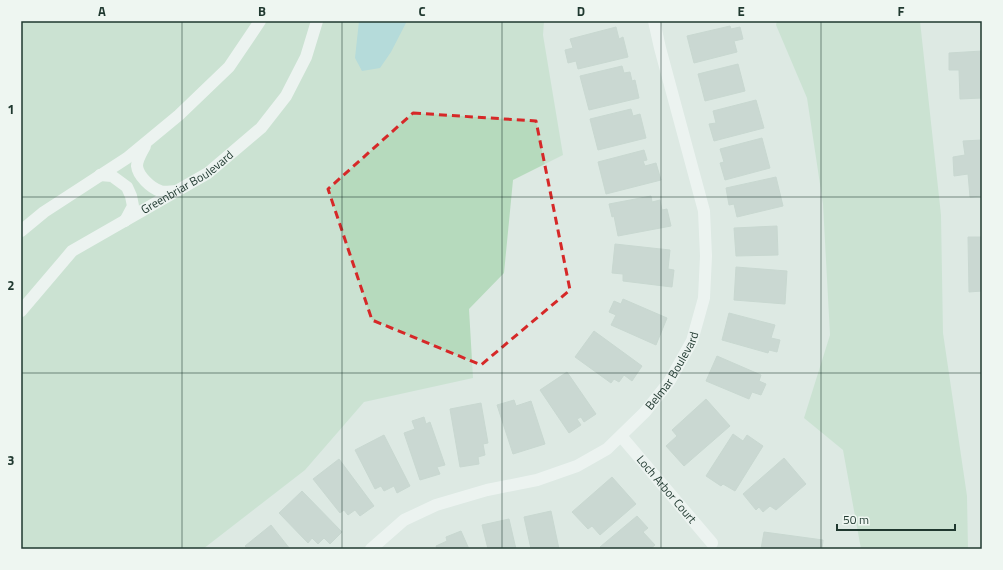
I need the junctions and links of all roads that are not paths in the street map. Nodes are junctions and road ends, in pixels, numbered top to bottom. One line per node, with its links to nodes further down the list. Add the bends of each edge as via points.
1 (260, 21): 4 (street, via 229,67)
2 (316, 21): 6 (street, Greenbriar Boulevard, via 306,58 286,96 261,128 208,173)
3 (654, 21): 10 (street, Belmar Boulevard, via 704,211 704,298 692,341 669,382)
4 (148, 141): 5 (street); 6 (street, via 139,156 137,167 141,176 161,192)
5 (100, 175): 7 (street, via 112,176 127,187 133,206); 8 (street, via 44,212)
6 (177, 191): 7 (street, Greenbriar Boulevard)
7 (125, 221): 9 (street, Greenbriar Boulevard, via 72,251)
8 (21, 231)
9 (21, 311)
10 (621, 436): 11 (street, Loch Arbor Court); 12 (street, Belmar Boulevard, via 607,449 577,466 536,480 487,490 436,505 404,520)
11 (712, 543)
12 (371, 549)

